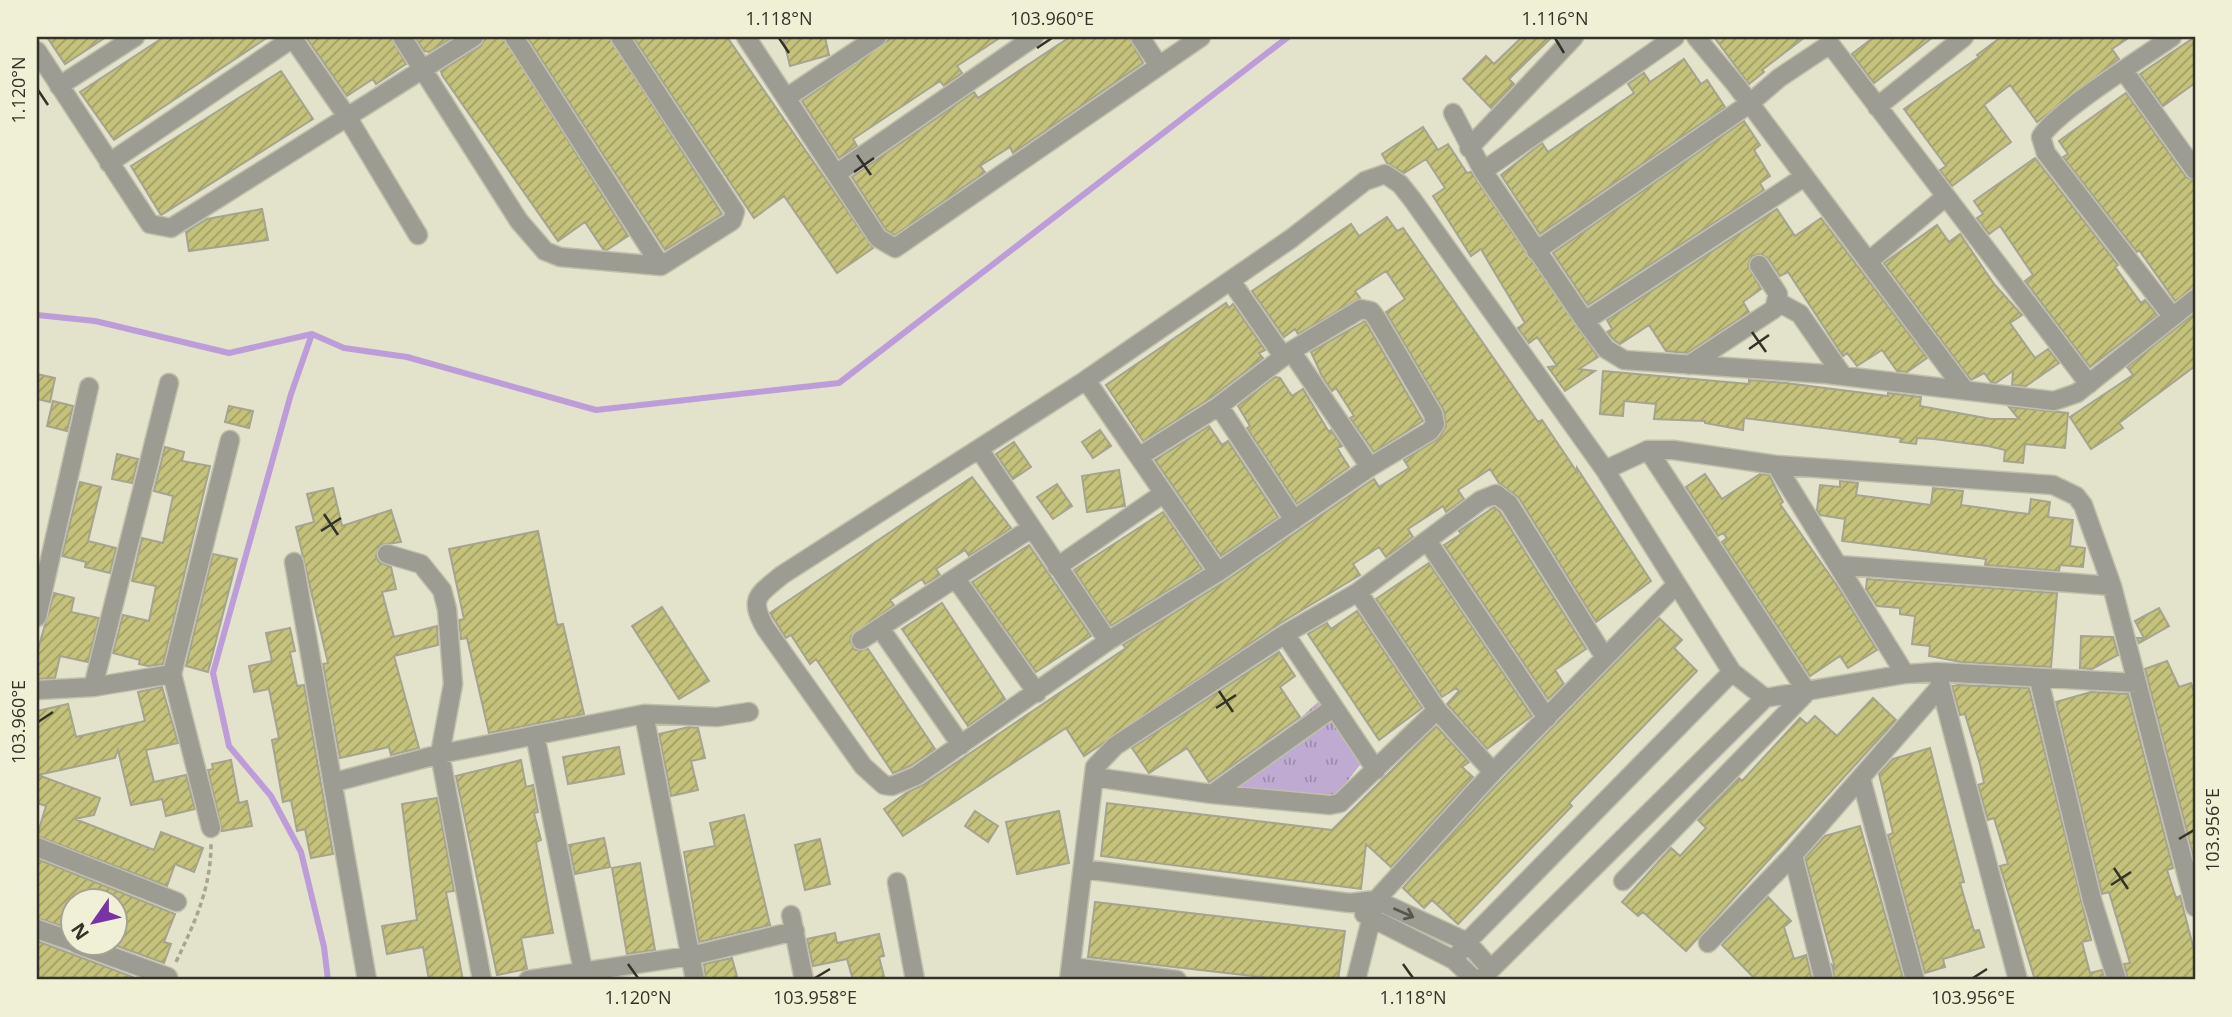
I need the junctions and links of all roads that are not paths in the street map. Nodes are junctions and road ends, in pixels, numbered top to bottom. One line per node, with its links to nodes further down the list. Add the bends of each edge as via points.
1 (135, 37): 22 (street)
2 (293, 37): 27 (street); 29 (street)
3 (402, 37): 20 (street)
4 (474, 37): 20 (street)
5 (514, 37): 39 (street)
6 (620, 37): 39 (street, via 735,212 732,221)
7 (746, 37): 23 (street)
8 (877, 37): 23 (street)
9 (1034, 37): 32 (street)
10 (1140, 37): 19 (street)
11 (1201, 37): 19 (street)
12 (1574, 37): 28 (street)
13 (1675, 37): 31 (street)
14 (1696, 37): 24 (street)
15 (1964, 37): 25 (street)
16 (2172, 37): 21 (street)
17 (1827, 41): 24 (street); 25 (street)
18 (37, 51): 22 (street)
19 (1159, 66): 32 (street, via 895,248 878,239)
20 (425, 69): 27 (street); 39 (street, via 519,221 545,251 560,257)
21 (2124, 71): 30 (street); 43 (street, via 2045,130 2041,145)
22 (59, 86): 29 (street)
23 (786, 98): 32 (street)
24 (1749, 104): 33 (street); 36 (street)
25 (1877, 107): 34 (street)
26 (1453, 113): 28 (street)
27 (346, 115): 29 (street, via 171,228 150,224); 35 (street)
28 (1469, 148): 31 (street)
29 (109, 163)
30 (2195, 170)
31 (1483, 172): 36 (street)
32 (836, 174)
33 (1804, 177): 37 (street); 44 (street)
34 (1944, 198): 37 (street); 50 (street)
35 (418, 235)
36 (1536, 251): 44 (street)
37 (1868, 261): 52 (street)
38 (1759, 265): 42 (street, via 1774,286)
39 (661, 266)
40 (1231, 281): 45 (street); 48 (street); 60 (street, via 1365,181 1391,176)
41 (2195, 299): 43 (street)
42 (1778, 302): 46 (street, via 1768,314); 47 (street, via 1800,314)
43 (2172, 316): 50 (street)
44 (1585, 321): 46 (street, via 1615,356)
45 (1287, 353): 53 (street); 59 (street); 59 (street, via 1361,309 1371,311 1377,319 1435,424)
46 (1689, 366): 47 (street)
47 (1843, 376): 52 (street)
48 (1086, 380): 55 (street); 57 (street)
49 (169, 383): 86 (street)
50 (2089, 384): 52 (street, via 2054,401)
51 (89, 387): 74 (street)
52 (1964, 389)
53 (1219, 406): 57 (street); 62 (street)
54 (230, 440): 81 (street)
55 (979, 449): 63 (street); 97 (street, via 782,575 758,594 755,603 766,629 863,766 884,785 901,783)
56 (1648, 450): 58 (street); 60 (street); 88 (street)
57 (1140, 456): 61 (street)
58 (1776, 465): 67 (street); 72 (street, via 2053,485 2083,505)
59 (1370, 467): 62 (street)
60 (1605, 470): 71 (street)
61 (1164, 492): 68 (street); 69 (street)
62 (1294, 520): 69 (street)
63 (1030, 529): 68 (street); 70 (street)
64 (1428, 542): 73 (street); 79 (street, via 1480,500 1491,495 1503,497); 95 (street)
65 (387, 554): 98 (street, via 421,564 442,590 453,684)
66 (294, 562): 103 (street)
67 (1838, 565): 72 (street); 82 (street)
68 (1057, 567): 78 (street)
69 (1218, 572): 78 (street)
70 (956, 579): 75 (street); 89 (street)
71 (1676, 585): 79 (street); 80 (street)
72 (2112, 586): 85 (street)
73 (1358, 592): 76 (street); 92 (street)
74 (37, 617)
75 (880, 628): 77 (street); 97 (street)
76 (1285, 634): 91 (street); 101 (street, via 1115,746 1099,760)
77 (861, 640)
78 (1108, 642): 89 (street)
79 (1604, 656): 95 (street)
80 (1732, 672): 90 (street); 118 (street)
81 (172, 674): 86 (street); 105 (street)
82 (1905, 674): 83 (street); 88 (street)
83 (1939, 680): 84 (street); 102 (street); 137 (street)
84 (2039, 680): 85 (street); 138 (street, via 2092,900)
85 (2137, 682): 114 (street)
86 (93, 687): 87 (street)
87 (37, 690)
88 (1807, 692): 90 (street); 109 (street)
89 (1037, 693): 97 (street)
90 (1765, 698): 125 (street)
91 (1334, 708): 99 (street); 104 (street)
92 (1437, 710): 99 (street); 100 (street)
93 (749, 712): 94 (street, via 717,717)
94 (644, 714): 96 (street); 120 (street)
95 (1547, 718): 100 (street)
96 (535, 735): 98 (street); 124 (street)
97 (961, 745)
98 (440, 754): 103 (street); 128 (street)
99 (1376, 770): 104 (street, via 1347,800 1330,805)
100 (1493, 772): 111 (street)
101 (1094, 777): 104 (street); 108 (street)
102 (1861, 778): 107 (street); 136 (street)
103 (335, 782): 127 (street)
104 (1212, 794)
105 (211, 828)
106 (37, 847): 112 (street)
107 (1793, 855): 119 (street); 135 (street)
108 (1083, 869): 113 (street); 123 (street)
109 (1623, 881)
110 (897, 882): 132 (street)
111 (1376, 900): 113 (street); 115 (street); 118 (street, one-way to 118)
112 (177, 902)
113 (1350, 903): 115 (street)
114 (2195, 907)
115 (1371, 919): 122 (street); 134 (street)
116 (37, 929): 117 (street)
117 (60, 937)
118 (1468, 942): 122 (street); 125 (street)
119 (1708, 943)
120 (690, 956): 124 (street); 130 (street); 131 (street, via 793,923)
121 (113, 958): 126 (street)
122 (1454, 960): 125 (street)
123 (1071, 974): 133 (street)
124 (584, 976): 129 (street)
125 (1482, 976)
126 (167, 979)
127 (367, 980)
128 (482, 980)
129 (528, 980)
130 (695, 980)
131 (804, 980)
132 (915, 980)
133 (1175, 980)
134 (1356, 980)
135 (1824, 980)
136 (1915, 980)
137 (2018, 980)
138 (2117, 980)

